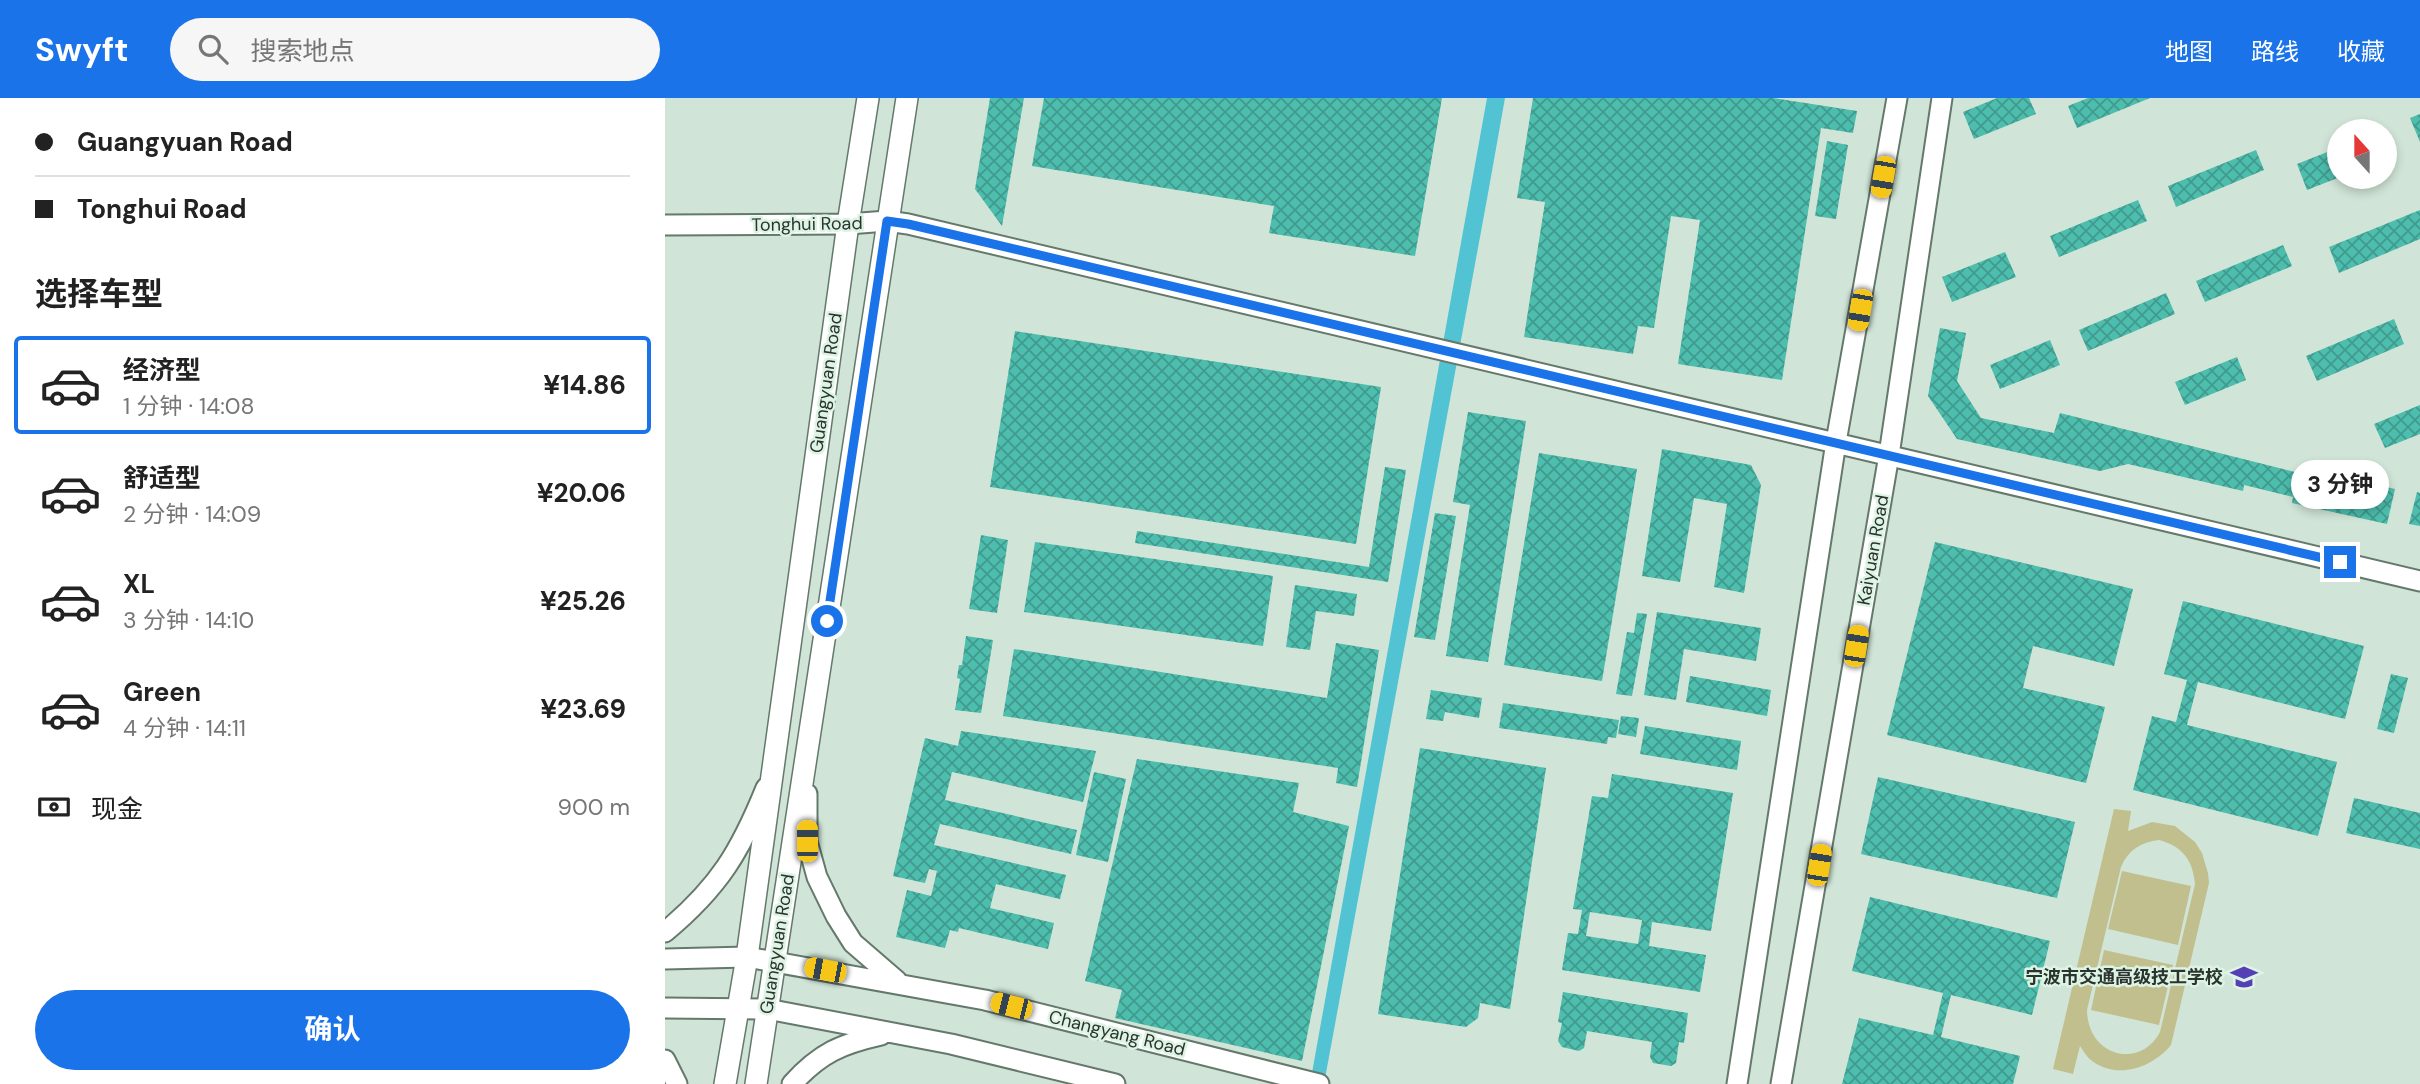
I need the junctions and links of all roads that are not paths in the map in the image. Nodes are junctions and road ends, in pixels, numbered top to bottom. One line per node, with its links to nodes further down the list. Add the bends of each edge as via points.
1 (868, 98): 6 (main road, Guangyuan Road)
2 (907, 98): 5 (main road, Guangyuan Road)
3 (1897, 98): 8 (main road)
4 (1943, 98): 9 (main road, Kaiyuan Road)
5 (887, 221): 6 (main road, Tonghui Road); 8 (main road, Tonghui Road); 11 (main road, Guangyuan Road)
6 (848, 224): 7 (main road, Tonghui Road); 12 (main road, Guangyuan Road)
7 (665, 225)
8 (1836, 442): 9 (main road, Tonghui Road); 29 (main road)
9 (1889, 455): 10 (main road, Tonghui Road); 30 (main road, Kaiyuan Road)
10 (2420, 582)
11 (807, 755): 16 (main road, Guangyuan Road); 17 (main road, via 807,841 817,877 853,943)
12 (772, 770): 13 (main road, via 748,832 725,872); 14 (main road, Guangyuan Road)
13 (665, 932)
14 (747, 957): 15 (main road, Changyang Road); 16 (main road, Changyang Road); 19 (main road, Guangyuan Road)
15 (665, 959)
16 (776, 961): 17 (main road, Changyang Road); 20 (main road, Guangyuan Road)
17 (900, 984): 28 (main road, Changyang Road, via 985,1000)
18 (665, 1008): 19 (main road)
19 (739, 1009): 20 (main road); 24 (main road, Guangyuan Road)
20 (767, 1009): 21 (main road); 25 (main road, Guangyuan Road)
21 (890, 1033): 26 (main road, via 829,1051); 27 (main road)
22 (665, 1060): 23 (main road)
23 (677, 1084)
24 (725, 1084)
25 (755, 1084)
26 (793, 1084)
27 (1115, 1084)
28 (1319, 1084)
29 (1737, 1084)
30 (1781, 1084)

